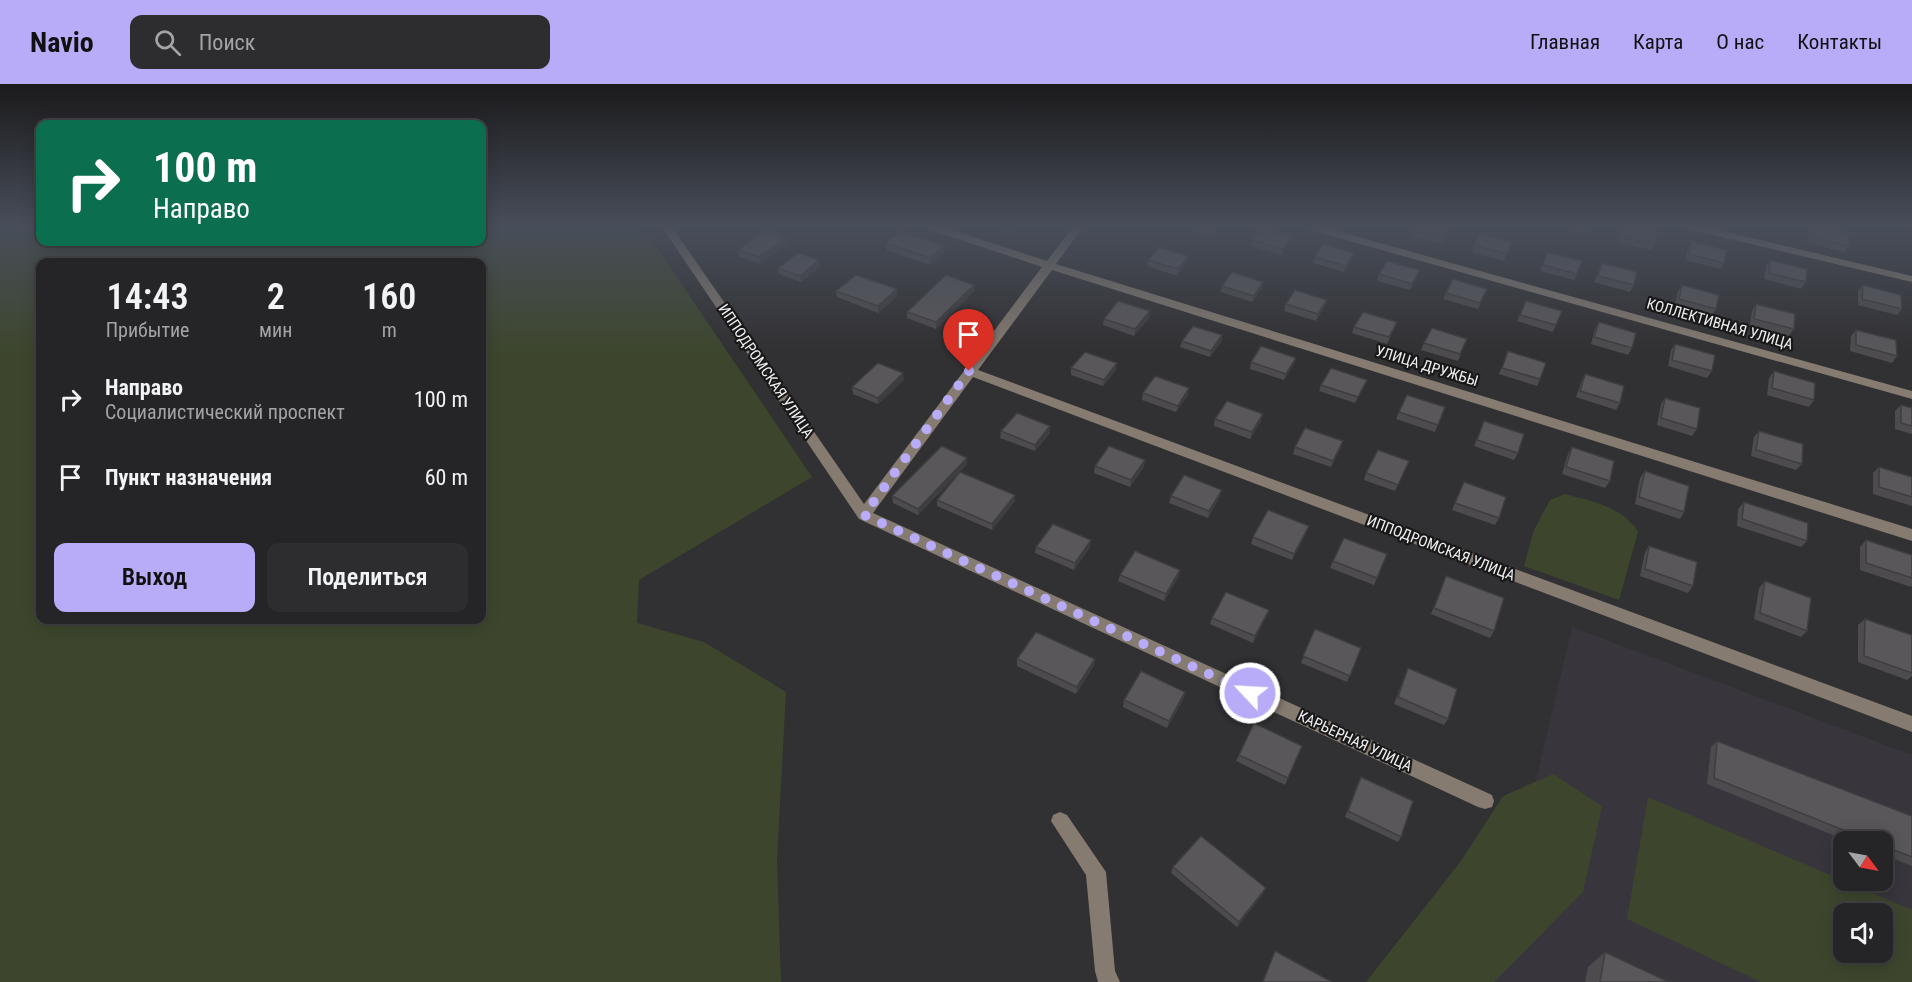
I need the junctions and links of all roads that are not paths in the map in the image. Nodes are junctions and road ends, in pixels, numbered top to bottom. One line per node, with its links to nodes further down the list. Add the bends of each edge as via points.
1 (696, 269): 9 (street, ИППОДРОМСКАЯ УЛИЦА)
2 (1049, 269): 7 (street)
3 (1060, 269): 10 (street, УЛИЦА ДРУЖБЫ)
4 (1461, 269): 8 (street, КОЛЛЕКТИВНАЯ УЛИЦА)
5 (1869, 269): 6 (street)
6 (1912, 279)
7 (969, 371): 9 (street); 11 (street, ИППОДРОМСКАЯ УЛИЦА)
8 (1912, 395)
9 (864, 515): 12 (street, КАРЬЕРНАЯ УЛИЦА)
10 (1912, 535)
11 (1912, 724)
12 (1485, 801)
13 (1060, 821): 14 (street, via 1096,872)
14 (1109, 982)

